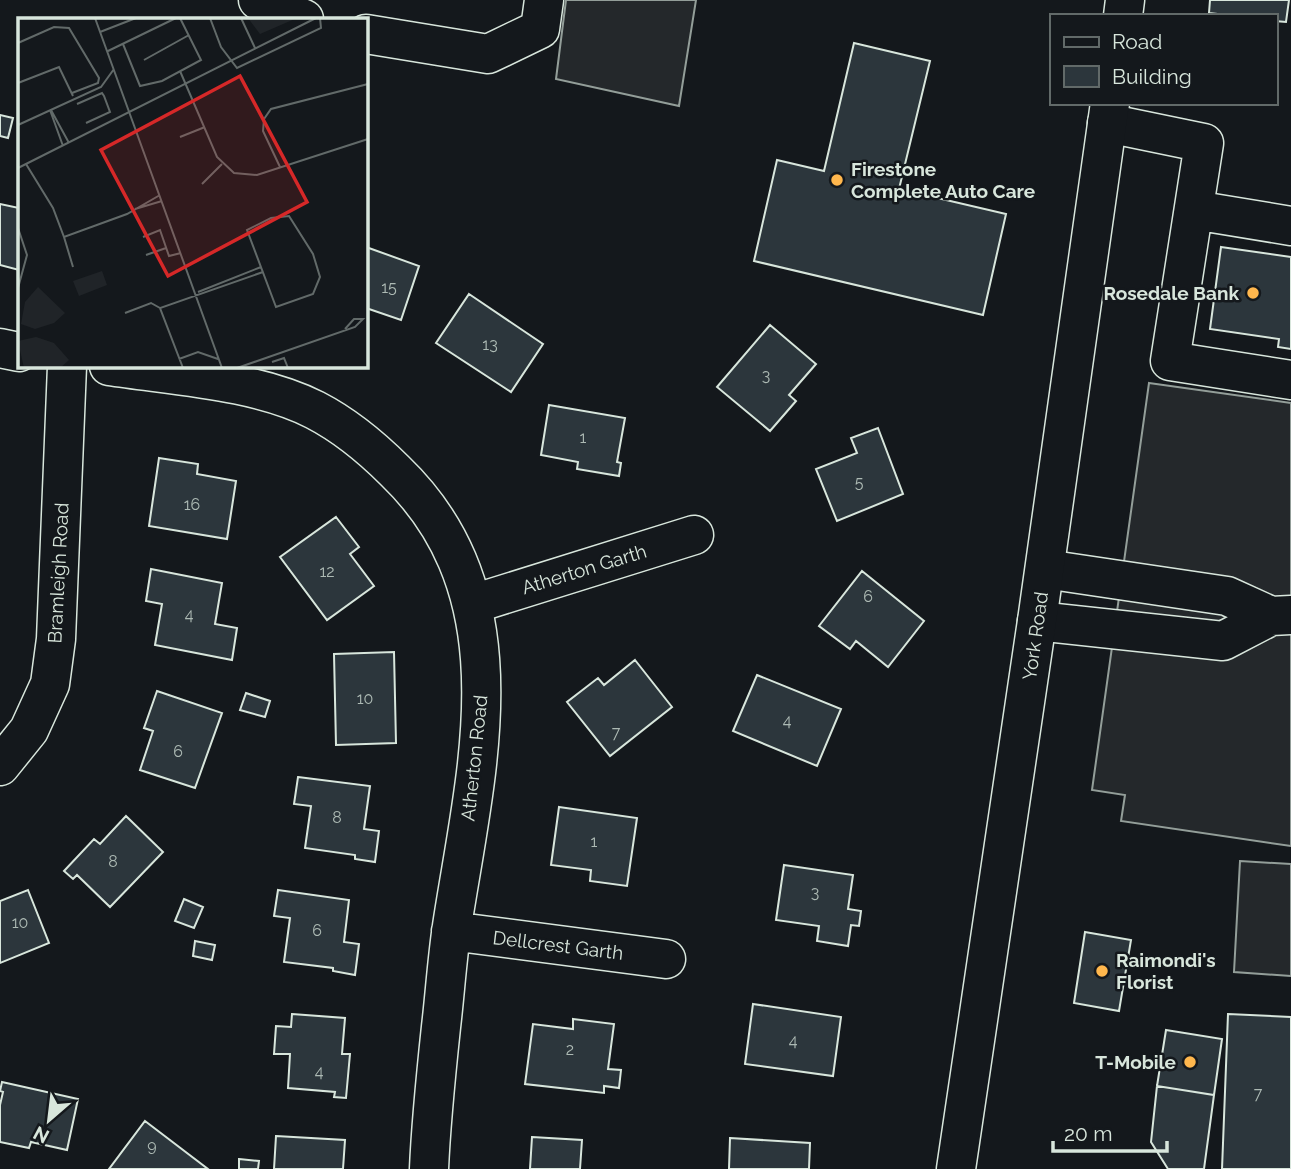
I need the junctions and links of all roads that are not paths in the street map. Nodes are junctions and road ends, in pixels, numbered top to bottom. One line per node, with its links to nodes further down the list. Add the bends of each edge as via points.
1 (258, 0): 3 (street)
2 (544, 0): 4 (street, via 540,29 488,54)
3 (302, 18)
4 (368, 34)
5 (1108, 113): 6 (street, via 1204,143); 14 (street, York Road)
6 (1194, 210): 7 (street); 12 (street, via 1170,361)
7 (1291, 226)
8 (0, 348): 9 (street)
9 (18, 352)
10 (67, 368): 18 (street, Bramleigh Road, via 56,639 50,684 29,730)
11 (122, 368): 15 (street, Atherton Road, via 262,390 316,410 373,449 419,494 452,545)
12 (1291, 380)
13 (694, 535): 15 (street, Atherton Garth)
14 (1045, 569): 16 (street, via 1227,596); 17 (street, York Road)
15 (473, 604): 19 (street, Atherton Road, via 482,674 480,745)
16 (1281, 616): 17 (street, via 1223,640)
17 (1037, 621): 22 (street, York Road)
18 (0, 766)
19 (451, 931): 20 (street, Dellcrest Garth); 21 (street, Atherton Road)
20 (666, 958)
21 (429, 1169)
22 (956, 1169)

